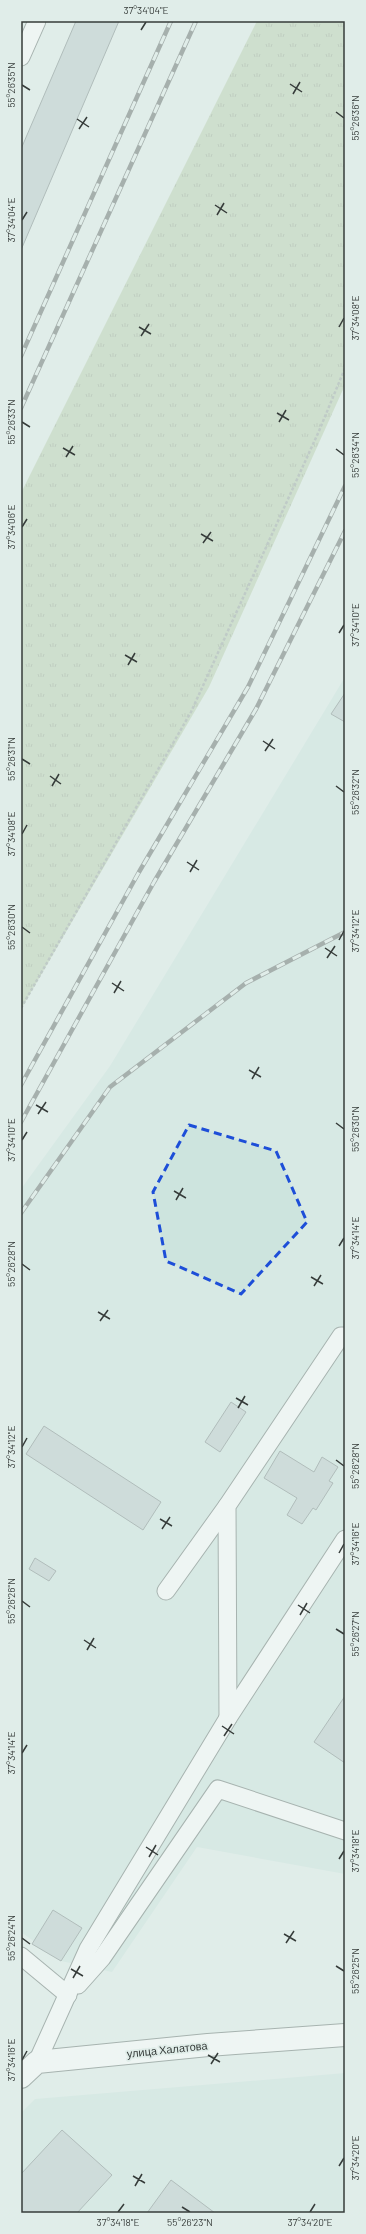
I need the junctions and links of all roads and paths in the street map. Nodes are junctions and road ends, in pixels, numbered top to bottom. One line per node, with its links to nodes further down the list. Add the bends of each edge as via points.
1 (37, 21): 2 (lane)
2 (21, 57)
3 (345, 368): 4 (path, via 191,712)
4 (21, 1008)
5 (345, 1336): 6 (lane, via 341,1336)
6 (227, 1506): 8 (lane); 9 (lane)
7 (345, 1539): 9 (lane)
8 (166, 1591)
9 (228, 1718): 12 (lane, via 88,1950)
10 (345, 1831): 12 (lane, via 218,1789 102,1958)
11 (21, 1956): 12 (lane)
12 (68, 1995): 14 (lane)
13 (345, 2035): 14 (street, улица Халатова, via 208,2045)
14 (38, 2062): 15 (street)
15 (21, 2076)

